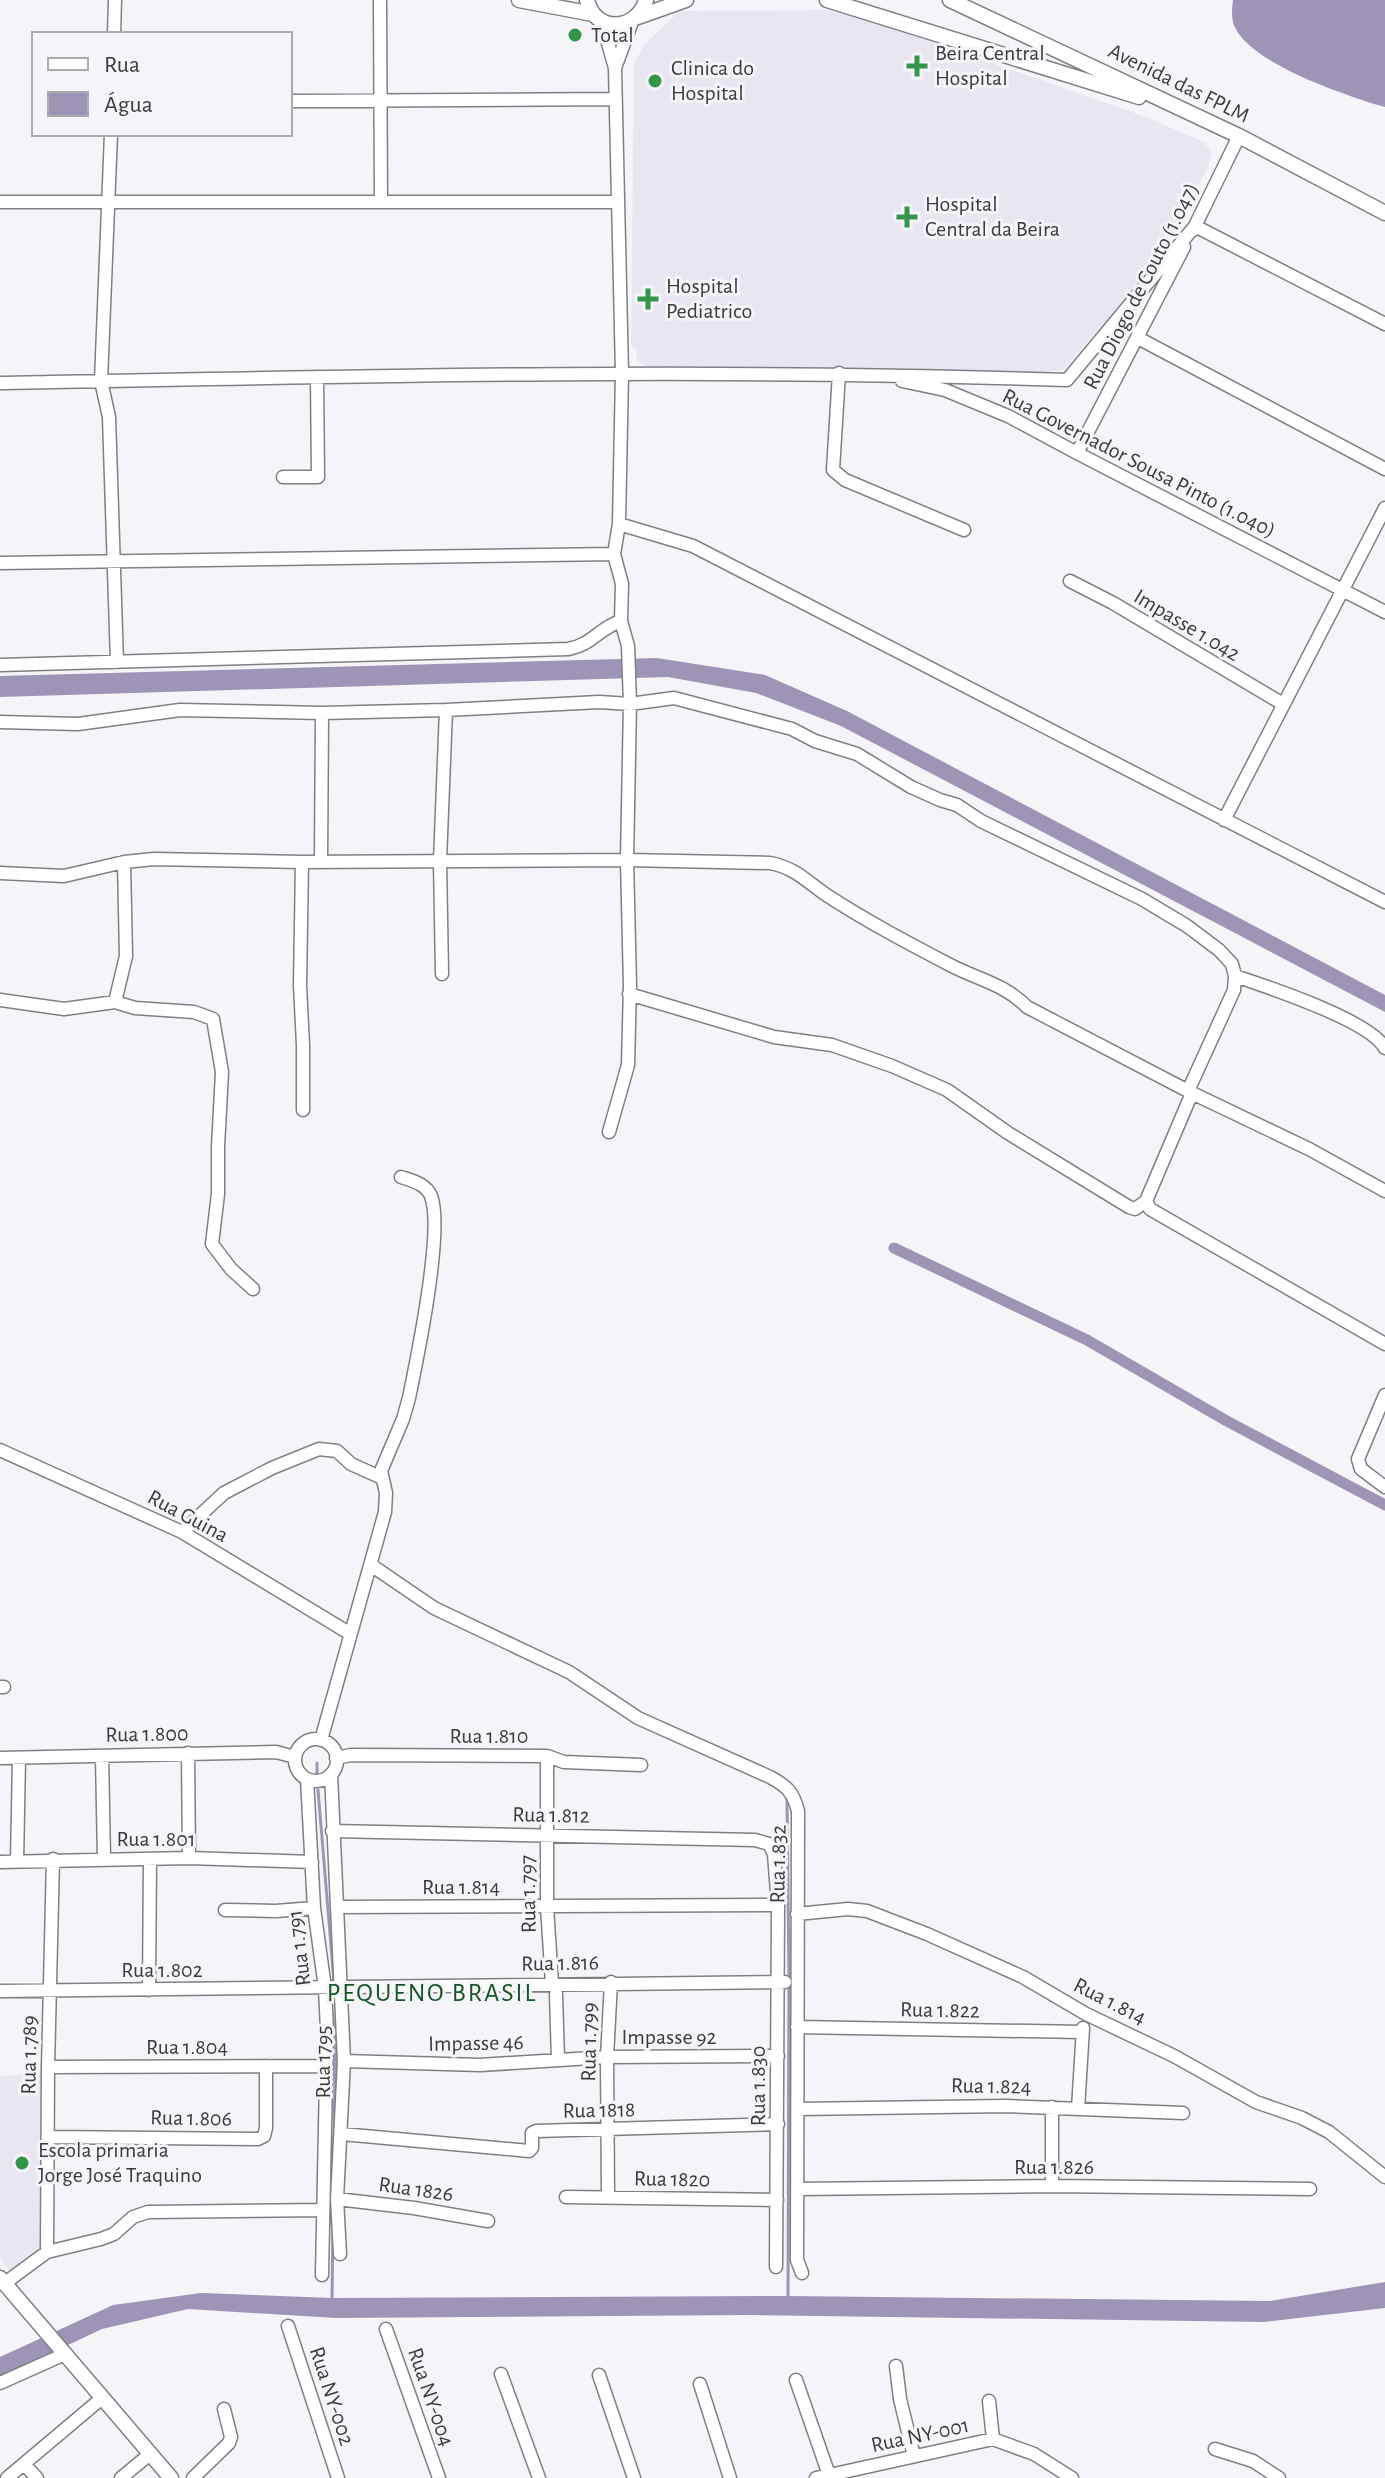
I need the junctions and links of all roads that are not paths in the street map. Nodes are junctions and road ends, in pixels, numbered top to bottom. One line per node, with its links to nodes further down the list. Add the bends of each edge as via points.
1 (115, 0): 10 (street)
2 (380, 0): 13 (street)
3 (519, 0): 8 (street)
4 (646, 0): 9 (street)
5 (686, 0): 9 (street)
6 (827, 0): 15 (street)
7 (950, 0): 15 (street, Avenida das FPLM)
8 (594, 12): 9 (street, via 622,25); 11 (street)
9 (635, 19): 11 (street)
10 (114, 32)
11 (615, 68): 12 (street)
12 (615, 99): 13 (street); 20 (street)
13 (382, 100): 14 (street); 19 (street)
14 (292, 101)
15 (1185, 112): 17 (street, Avenida das FPLM)
16 (111, 136): 21 (street)
17 (1239, 136): 22 (street, Avenida das FPLM); 23 (street, Rua Diogo de Couto (1.047))
18 (0, 202): 21 (street)
19 (381, 202): 20 (street); 21 (street)
20 (618, 202): 26 (street)
21 (110, 203): 30 (street)
22 (1385, 213)
23 (1195, 226): 24 (street); 25 (street, Rua Diogo de Couto (1.047)); 28 (street, via 1067,380)
24 (1385, 324)
25 (1138, 338): 32 (street, Rua Diogo de Couto (1.047)); 33 (street)
26 (622, 373): 27 (street); 29 (street); 36 (street)
27 (839, 373): 28 (street); 37 (street, via 833,470 845,480)
28 (866, 374): 32 (street, Rua Governador Sousa Pinto (1.040), via 945,390 1028,425)
29 (317, 377): 30 (street); 34 (street, via 318,477)
30 (101, 381): 31 (street); 39 (street, via 109,417)
31 (0, 383)
32 (1077, 453): 42 (street, Rua Governador Sousa Pinto (1.040))
33 (1385, 469)
34 (283, 477)
35 (1385, 508): 42 (street)
36 (619, 524): 38 (street); 52 (street, via 693,546)
37 (964, 530)
38 (614, 554): 39 (street); 44 (street, via 622,584)
39 (114, 561): 40 (street); 45 (street)
40 (0, 563)
41 (1070, 581): 48 (street, Impasse 1.042)
42 (1342, 589): 43 (street, Rua Governador Sousa Pinto (1.040)); 48 (street)
43 (1385, 612)
44 (621, 621): 45 (street, via 589,643 568,649); 47 (street, via 628,646)
45 (117, 662): 46 (street)
46 (0, 665)
47 (630, 704): 49 (street); 53 (street); 61 (street, via 674,698 792,729 857,754 911,787 1142,899 1219,950)
48 (1283, 704): 52 (street)
49 (446, 710): 50 (street); 54 (street)
50 (322, 713): 51 (street, via 180,710 78,724); 57 (street)
51 (0, 722)
52 (1224, 820): 59 (street)
53 (627, 860): 54 (street); 62 (street); 66 (street, via 787,866 915,947 1011,992 1027,1007)
54 (440, 861): 57 (street); 60 (street)
55 (124, 862): 56 (street); 58 (street, via 64,876); 64 (street, via 126,956)
56 (302, 862): 57 (street); 67 (street)
57 (321, 862)
58 (0, 873)
59 (1385, 902)
60 (442, 974)
61 (1235, 976): 65 (street, via 1332,1013); 66 (street, via 1227,1008)
62 (629, 994): 68 (street, via 628,1065); 71 (street, via 774,1037 832,1045 892,1066 947,1090 1129,1207)
63 (0, 1000): 64 (street, via 64,1009)
64 (115, 1002): 72 (street, via 213,1019 222,1072 212,1244)
65 (1385, 1048)
66 (1190, 1092): 70 (street); 71 (street)
67 (303, 1110)
68 (609, 1132)
69 (401, 1177): 76 (street, via 431,1195 435,1228 409,1398)
70 (1385, 1191)
71 (1146, 1201): 73 (street, via 1150,1209)
72 (253, 1289)
73 (1385, 1344)
74 (1385, 1395): 77 (street, via 1358,1459 1361,1469)
75 (0, 1450): 78 (street, Rua Guina)
76 (380, 1477): 78 (street, via 337,1451 319,1449 224,1493); 79 (street, via 385,1512)
77 (1385, 1487)
78 (182, 1532): 80 (street, Rua Guina)
79 (371, 1565): 80 (street); 107 (street, Rua 1.832, via 434,1608 569,1672 638,1718 785,1785 794,1793 798,1811)
80 (349, 1633): 81 (street)
81 (321, 1740): 85 (street, via 307,1741); 88 (street)
82 (188, 1753): 83 (street, Rua 1.800); 85 (street, Rua 1.800, via 276,1752); 95 (street)
83 (102, 1756): 87 (street, Rua 1.800); 97 (street)
84 (547, 1756): 88 (street, Rua 1.810); 89 (street, Rua 1.810, via 564,1762); 93 (street, Rua 1.797)
85 (295, 1757): 91 (street)
86 (0, 1758): 87 (street, Rua 1.800)
87 (19, 1758): 100 (street)
88 (336, 1758): 90 (street)
89 (641, 1765)
90 (331, 1774): 91 (street); 92 (street, Rua 1795)
91 (307, 1779): 101 (street, Rua 1.791)
92 (332, 1831): 93 (street, Rua 1.812); 103 (street, Rua 1795)
93 (547, 1835): 94 (street, Rua 1.812); 104 (street, Rua 1.797)
94 (769, 1844): 102 (street, Rua 1.830)
95 (189, 1858): 98 (street, Rua 1.801); 101 (street, Rua 1.801)
96 (53, 1859): 97 (street, Rua 1.801); 100 (street, Rua 1.801); 114 (street, Rua 1.789)
97 (104, 1859): 98 (street, Rua 1.801)
98 (150, 1859): 115 (street)
99 (0, 1862): 100 (street, Rua 1.801)
100 (17, 1862)
101 (312, 1862): 105 (street, Rua 1.791)
102 (778, 1905): 104 (street, Rua 1.814); 109 (street, Rua 1.830)
103 (337, 1907): 104 (street, Rua 1.814); 111 (street, Rua 1795)
104 (547, 1907): 113 (street, Rua 1.797)
105 (314, 1908): 106 (street); 112 (street, Rua 1.791)
106 (225, 1910)
107 (797, 1914): 110 (street, Rua 1.832); 117 (street, Rua 1.814, via 848,1909 892,1919 1023,1977)
108 (611, 1982): 109 (street, Rua 1.816); 113 (street, Rua 1.816); 121 (street, Rua 1.799)
109 (778, 1982): 110 (street, Rua 1.816); 120 (street, Rua 1.830)
110 (797, 1982): 118 (street, Rua 1.832)
111 (343, 1986): 112 (street, Rua 1.816); 113 (street, Rua 1.816); 123 (street, Rua 1795)
112 (325, 1988): 115 (street, Rua 1.802); 125 (street, Rua 1.791)
113 (554, 1989): 122 (street, Rua 1.797)
114 (50, 1990): 115 (street, Rua 1.802); 116 (street, Rua 1.802); 126 (street, Rua 1.789)
115 (149, 1990)
116 (0, 1991)
117 (1086, 2014): 119 (street); 135 (street, Rua 1.814, via 1256,2102 1329,2132)
118 (797, 2027): 119 (street, Rua 1.822); 128 (street, Rua 1.832)
119 (1082, 2032): 129 (street)
120 (778, 2056): 121 (street, Impasse 92); 131 (street, Rua 1.830)
121 (607, 2057): 122 (street, Impasse 46); 132 (street, Rua 1.799)
122 (558, 2060): 123 (street, Impasse 46, via 480,2065)
123 (344, 2061): 133 (street, Rua 1795)
124 (266, 2066): 125 (street, Rua 1.804); 126 (street, Rua 1.804); 134 (street, Rua 1.806, via 266,2128 258,2139)
125 (326, 2066): 143 (street, Rua 1.791)
126 (48, 2067): 134 (street, Rua 1.789)
127 (1052, 2107): 128 (street, Rua 1.824); 129 (street, Rua 1.824); 136 (street)
128 (798, 2109): 137 (street, Rua 1.832)
129 (1078, 2109): 130 (street, Rua 1.824)
130 (1183, 2113)
131 (778, 2124): 132 (street, Rua 1818); 142 (street, Rua 1.830)
132 (609, 2129): 133 (street, Rua 1818, via 536,2131 529,2151); 140 (street, Rua 1.799)
133 (342, 2134): 141 (street, Rua 1795)
134 (48, 2137): 145 (street, Rua 1.789)
135 (1385, 2177)
136 (1052, 2186): 137 (street, Rua 1.826); 138 (street, Rua 1.826)
137 (798, 2189): 148 (street, Rua 1.832, via 797,2260)
138 (1310, 2189)
139 (566, 2197): 140 (street, Rua 1820)
140 (608, 2198): 142 (street, Rua 1820)
141 (337, 2199): 144 (street, Rua 1826); 146 (street, Rua 1795)
142 (777, 2200): 147 (street, Rua 1.830)
143 (321, 2210): 145 (street, via 148,2212 114,2234); 149 (street, Rua 1.791)
144 (488, 2221)
145 (47, 2252): 150 (street)
146 (340, 2254)
147 (776, 2267)
148 (802, 2273)
149 (322, 2275)
150 (2, 2280): 153 (street)
151 (288, 2326): 174 (street, Rua NY-002)
152 (386, 2329): 175 (street, Rua NY-004)
153 (64, 2352): 158 (street); 160 (street)
154 (896, 2366): 166 (street)
155 (501, 2374): 176 (street)
156 (599, 2375): 177 (street)
157 (796, 2380): 168 (street)
158 (0, 2383)
159 (700, 2384): 178 (street)
160 (102, 2398): 165 (street); 167 (street)
161 (989, 2401): 163 (street)
162 (224, 2409): 173 (street, via 229,2443)
163 (993, 2439): 166 (street, Rua NY-001); 179 (street, Rua NY-001, via 1034,2454)
164 (1215, 2449): 180 (street, via 1253,2461)
165 (150, 2454): 171 (street); 172 (street)
166 (914, 2456): 168 (street, Rua NY-001)
167 (24, 2464): 169 (street); 170 (street)
168 (822, 2477)
169 (7, 2478)
170 (37, 2478)
171 (121, 2478)
172 (171, 2478)
173 (193, 2478)
174 (338, 2478)
175 (439, 2478)
176 (539, 2478)
177 (634, 2478)
178 (730, 2478)
179 (1072, 2478)
180 (1279, 2478)

